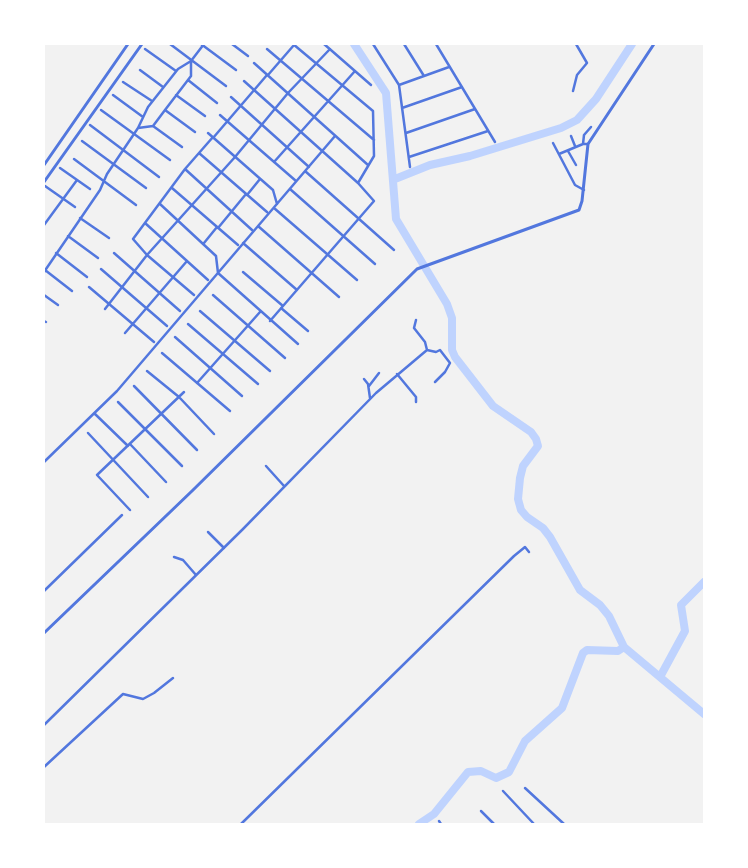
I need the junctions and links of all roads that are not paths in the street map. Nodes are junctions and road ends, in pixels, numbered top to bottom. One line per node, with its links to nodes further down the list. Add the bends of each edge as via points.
1 (128, 44): 93 (street)
2 (142, 44): 108 (street)
3 (170, 44): 17 (street)
4 (203, 44): 17 (street); 23 (street)
5 (232, 44): 16 (street)
6 (294, 44): 18 (street); 20 (street)
7 (324, 44): 15 (street)
8 (373, 44): 34 (street)
9 (404, 44): 27 (street)
10 (436, 44): 21 (street)
11 (576, 44): 39 (street, via 587,64 577,75)
12 (654, 44): 78 (street)
13 (144, 49): 24 (street)
14 (267, 49): 18 (street)
15 (330, 49): 20 (street); 25 (street)
16 (248, 56)
17 (191, 60): 24 (street); 29 (street, via 192,74); 35 (street)
18 (280, 60): 26 (street); 28 (street)
19 (254, 63): 26 (street)
20 (315, 64): 28 (street); 32 (street)
21 (450, 67): 27 (street); 37 (street)
22 (140, 70): 36 (street)
23 (236, 70)
24 (176, 71): 36 (street)
25 (355, 71): 32 (street); 33 (street)
26 (267, 75): 38 (street); 40 (street)
27 (424, 76): 34 (street)
28 (301, 78): 40 (street); 45 (street)
29 (188, 80): 42 (street); 46 (street)
30 (244, 81): 38 (street)
31 (123, 82): 44 (street)
32 (342, 85): 45 (street); 73 (street, via 373,112)
33 (372, 85)
34 (399, 85): 48 (street)
35 (226, 86)
36 (163, 87): 44 (street)
37 (462, 87): 48 (street); 50 (street)
38 (254, 90): 47 (street); 49 (street)
39 (573, 91)
40 (288, 93): 49 (street); 56 (street)
41 (112, 95): 55 (street)
42 (176, 95): 52 (street); 54 (street)
43 (231, 97): 47 (street)
44 (152, 101): 55 (street)
45 (328, 101): 56 (street); 73 (street)
46 (216, 103)
47 (241, 106): 57 (street); 59 (street)
48 (402, 108): 68 (street)
49 (275, 109): 59 (street); 65 (street)
50 (475, 109): 63 (street); 68 (street)
51 (101, 110): 66 (street)
52 (165, 110): 60 (street); 64 (street)
53 (220, 115): 57 (street)
54 (205, 116)
55 (143, 117): 62 (street)
56 (314, 117): 65 (street); 69 (street)
57 (227, 122): 71 (street); 72 (street)
58 (90, 125): 82 (street)
59 (262, 125): 72 (street); 80 (street)
60 (153, 126): 62 (street); 79 (street)
61 (591, 127): 77 (street, via 584,136)
62 (138, 128): 66 (street)
63 (488, 131): 75 (street); 88 (street)
64 (195, 132)
65 (301, 132): 80 (street); 84 (street)
66 (134, 133): 82 (street); 90 (street)
67 (208, 133): 71 (street)
68 (406, 133): 88 (street)
69 (335, 136): 84 (street); 94 (street)
70 (571, 136): 81 (street)
71 (213, 137): 85 (street); 87 (street)
72 (248, 140): 87 (street); 91 (street)
73 (374, 141): 94 (street, via 374,156)
74 (82, 142): 92 (street)
75 (495, 142)
76 (553, 143): 86 (street)
77 (583, 144): 78 (street); 81 (street)
78 (588, 144): 114 (street)
79 (182, 147)
80 (287, 147): 91 (street); 96 (street)
81 (576, 147): 83 (street)
82 (123, 149): 92 (street); 102 (street)
83 (568, 150): 86 (street); 95 (street)
84 (323, 151): 96 (street); 107 (street)
85 (200, 153): 99 (street); 101 (street)
86 (559, 154): 114 (street, via 575,185)
87 (235, 157): 101 (street); 103 (street)
88 (409, 157): 97 (street)
89 (74, 159): 105 (street)
90 (170, 160)
91 (274, 162): 106 (street)
92 (112, 164): 105 (street); 109 (street)
93 (44, 165)
94 (368, 165): 107 (street)
95 (576, 165)
96 (309, 167): 100 (street)
97 (410, 167)
98 (60, 168): 104 (street)
99 (185, 169): 110 (street); 111 (street)
100 (306, 171): 106 (street); 126 (street)
101 (220, 172): 111 (street); 115 (street)
102 (159, 177)
103 (260, 179): 115 (street); 119 (street, via 273,190)
104 (77, 180): 112 (street); 116 (street)
105 (103, 181): 120 (street); 125 (street)
106 (296, 181): 113 (street)
107 (358, 183): 126 (street, via 374,201)
108 (44, 184): 116 (street)
109 (146, 188)
110 (172, 188): 117 (street); 118 (street)
111 (206, 188): 118 (street); 123 (street)
112 (90, 189)
113 (290, 189): 119 (street); 134 (street)
114 (584, 190): 231 (street, via 579,210 417,269)
115 (246, 195): 123 (street); 124 (street)
116 (63, 199): 121 (street); 129 (street)
117 (160, 204): 127 (street); 128 (street)
118 (192, 204): 127 (street); 131 (street)
119 (277, 204): 122 (street)
120 (136, 205)
121 (75, 207)
122 (274, 208): 130 (street); 143 (street)
123 (232, 212): 131 (street); 132 (street)
124 (267, 212)
125 (80, 218): 133 (street); 135 (street)
126 (360, 219): 134 (street); 140 (street)
127 (178, 221): 136 (street); 137 (street)
128 (145, 223): 136 (street); 144 (street, via 133,239)
129 (44, 225)
130 (258, 226): 138 (street); 153 (street)
131 (218, 227): 137 (street); 139 (street)
132 (252, 230)
133 (68, 236): 141 (street); 145 (street)
134 (344, 237): 143 (street); 147 (street)
135 (109, 238)
136 (162, 239): 144 (street); 146 (street)
137 (204, 243): 152 (street, via 216,256)
138 (243, 243): 152 (street); 160 (street)
139 (238, 245)
140 (394, 250)
141 (56, 253): 149 (street); 154 (street)
142 (114, 253): 150 (street)
143 (328, 254): 153 (street); 157 (street)
144 (147, 255): 150 (street); 155 (street)
145 (98, 258)
146 (187, 261): 155 (street); 156 (street)
147 (375, 264)
148 (101, 270): 159 (street)
149 (44, 271): 161 (street)
150 (134, 271): 159 (street); 162 (street)
151 (243, 272): 169 (street)
152 (218, 273): 174 (street); 209 (street, via 117,391)
153 (312, 273): 160 (street); 166 (street)
154 (87, 277)
155 (174, 277): 162 (street); 164 (street)
156 (208, 280)
157 (357, 280)
158 (89, 287): 167 (street)
159 (120, 287): 167 (street); 171 (street)
160 (297, 290): 169 (street)
161 (72, 291)
162 (161, 293): 171 (street); 172 (street)
163 (44, 295): 168 (street)
164 (194, 295)
165 (213, 295): 180 (street)
166 (339, 297)
167 (109, 304): 170 (street); 177 (street)
168 (58, 305)
169 (282, 307): 176 (street); 181 (street)
170 (104, 309)
171 (147, 309): 177 (street); 179 (street)
172 (180, 311)
173 (200, 311): 184 (street)
174 (260, 312): 176 (street); 180 (street)
175 (416, 320): 187 (street, via 414,328)
176 (270, 321): 186 (street)
177 (132, 324): 182 (street); 185 (street)
178 (188, 324): 189 (street)
179 (167, 326)
180 (248, 326): 184 (street); 190 (street)
181 (308, 331)
182 (125, 333)
183 (175, 338): 191 (street)
184 (235, 340): 189 (street); 193 (street)
185 (154, 342)
186 (298, 344)
187 (427, 350): 195 (street); 197 (street, via 440,350 450,363)
188 (162, 353): 198 (street)
189 (222, 354): 191 (street); 199 (street)
190 (285, 358)
191 (210, 369): 198 (street); 203 (street)
192 (147, 371): 204 (street)
193 (270, 371)
194 (379, 373): 201 (street)
195 (397, 374): 205 (street); 207 (street, via 416,397)
196 (364, 379): 201 (street)
197 (435, 382)
198 (197, 383): 208 (street)
199 (258, 384)
200 (134, 386): 210 (street)
201 (369, 386): 205 (street)
202 (184, 392): 204 (street)
203 (242, 396)
204 (179, 397): 210 (street); 213 (street)
205 (370, 399): 221 (street)
206 (118, 402): 211 (street)
207 (416, 402)
208 (230, 411)
209 (94, 413): 214 (street); 217 (street)
210 (162, 413): 211 (street); 215 (street)
211 (146, 428): 214 (street); 218 (street)
212 (88, 433): 216 (street)
213 (214, 434)
214 (129, 445): 216 (street); 220 (street)
215 (198, 450)
216 (113, 460): 222 (street); 223 (street, via 98,475)
217 (44, 462)
218 (182, 466)
219 (266, 466): 221 (street)
220 (166, 482)
221 (284, 486): 226 (street)
222 (148, 497)
223 (130, 510)
224 (122, 515): 230 (street)
225 (208, 532): 226 (street)
226 (224, 548): 229 (street)
227 (529, 552): 238 (street, via 525,547 514,556)
228 (174, 558): 229 (street, via 183,560)
229 (196, 575): 233 (street)
230 (44, 591)
231 (44, 632)
232 (173, 678): 234 (street, via 143,698 123,694)
233 (44, 725)
234 (44, 767)
235 (525, 788): 241 (street)
236 (503, 791): 240 (street)
237 (481, 811): 239 (street)
238 (241, 824)
239 (494, 824)
240 (534, 824)
241 (564, 824)

